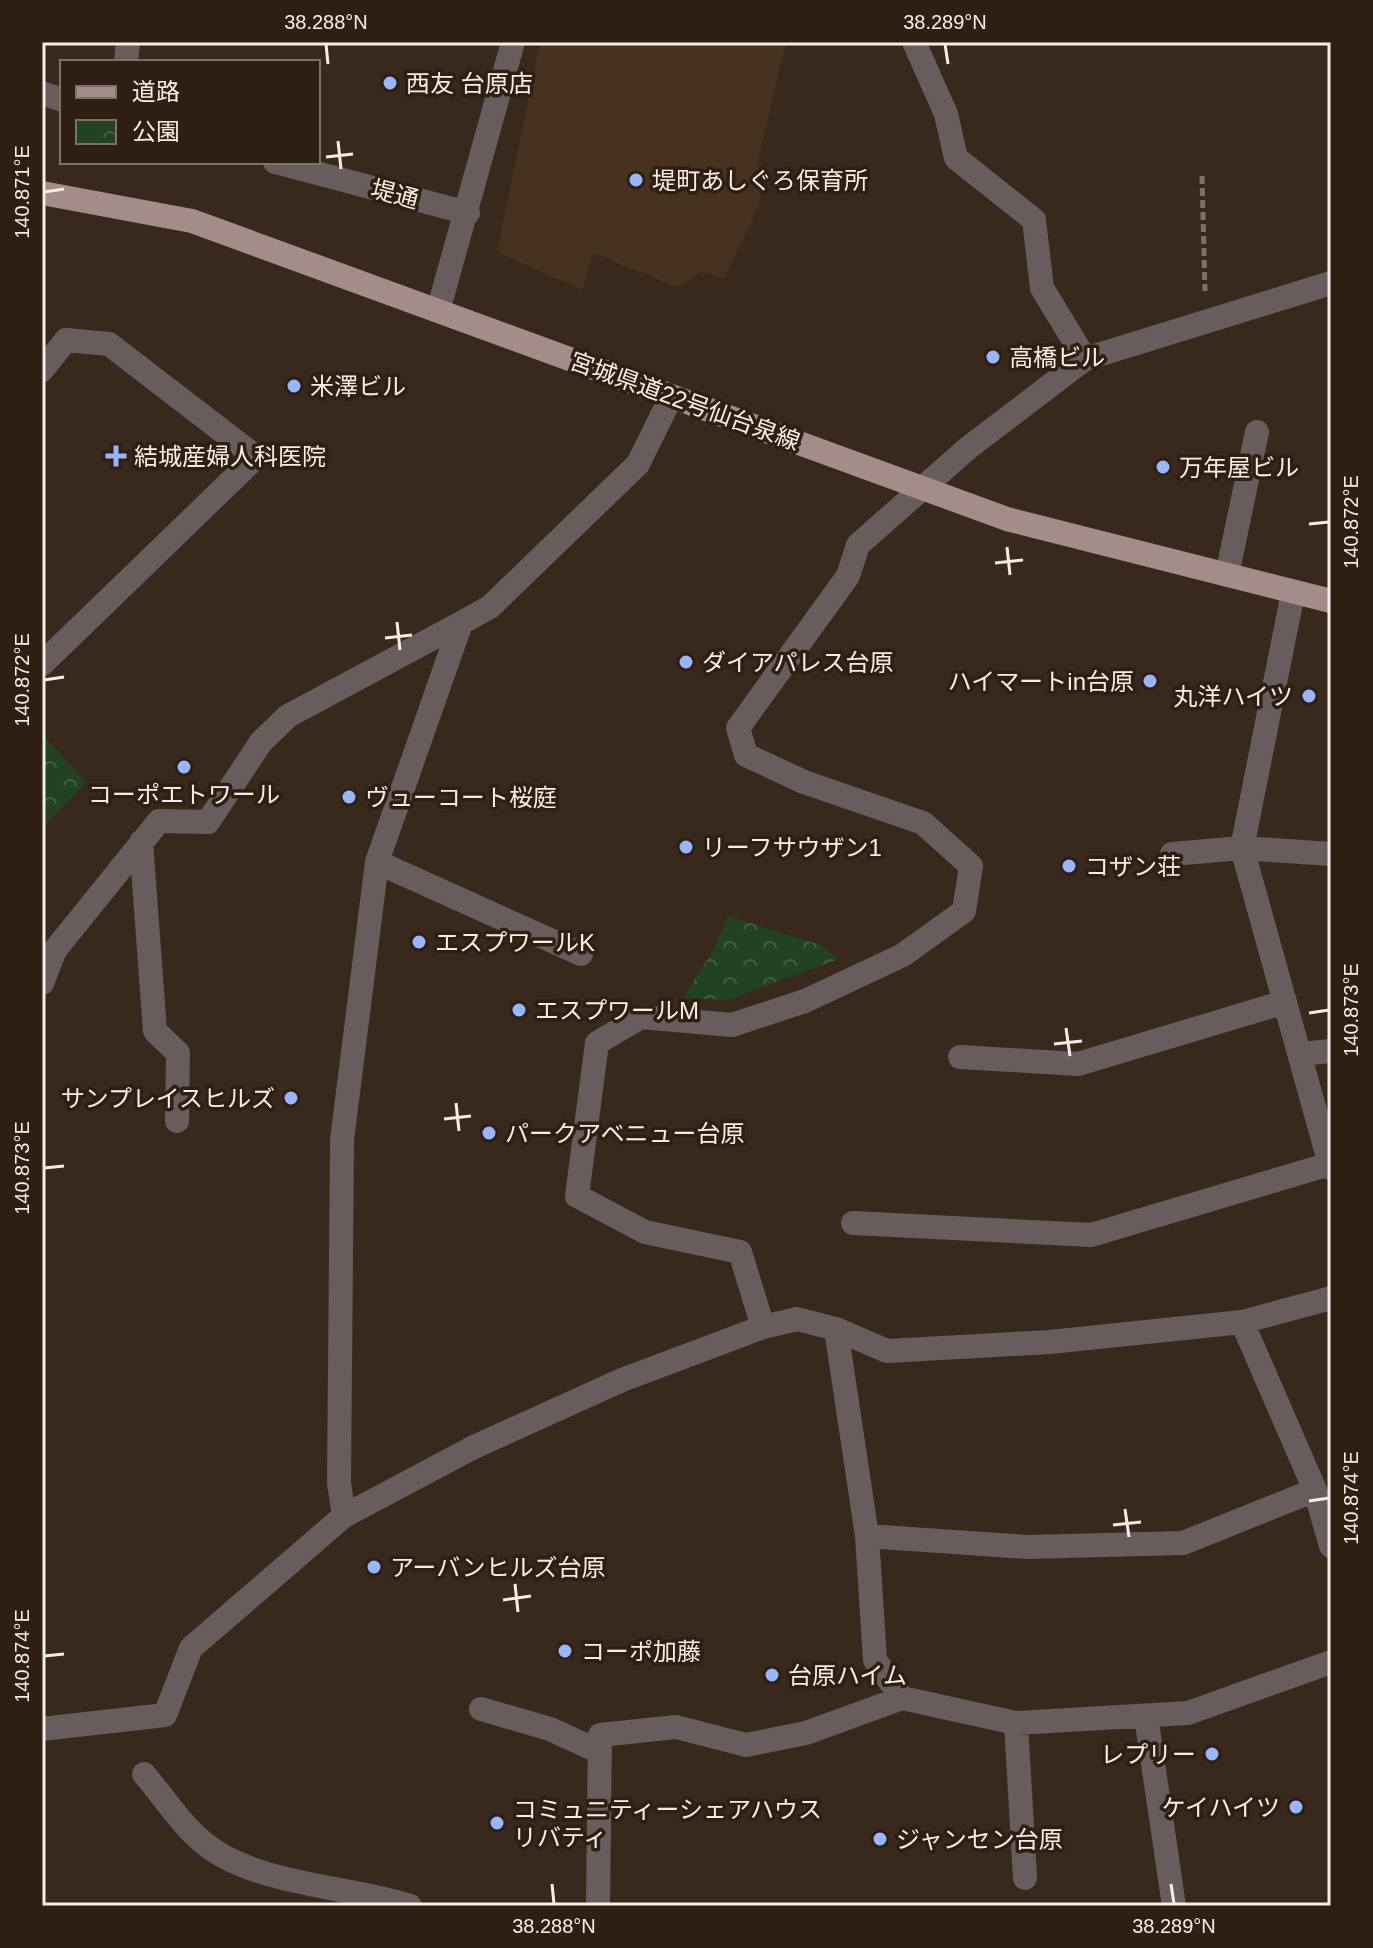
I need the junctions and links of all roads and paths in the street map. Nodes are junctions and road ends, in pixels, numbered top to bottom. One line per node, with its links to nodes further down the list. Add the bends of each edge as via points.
1 (513, 42): 6 (street)
2 (914, 42): 10 (street, via 946,114 956,158 1034,220 1042,288)
3 (283, 164): 6 (street, 堤通)
4 (1202, 176): 9 (path)
5 (42, 193): 8 (main road, 宮城県道22号仙台泉線, via 192,221)
6 (468, 213): 8 (street)
7 (1331, 283): 9 (street)
8 (438, 311): 12 (main road, 宮城県道22号仙台泉線)
9 (1210, 320): 10 (street)
10 (1085, 359): 14 (street, via 968,448)
11 (42, 370): 19 (street, via 66,340 109,344 256,457)
12 (671, 397): 14 (main road, 宮城県道22号仙台泉線); 18 (street, via 638,464 490,607)
13 (1257, 432): 15 (street)
14 (925, 489): 15 (main road, 宮城県道22号仙台泉線, via 1007,519); 36 (street, via 858,545 848,576 738,728 746,755 804,782 923,823 971,866 964,911 903,955 805,1001 732,1025 641,1017 597,1043 577,1196 645,1232 740,1252)
15 (1227, 575): 16 (main road, 宮城県道22号仙台泉線)
16 (1293, 593): 17 (main road, 宮城県道22号仙台泉線); 21 (street)
17 (1331, 601)
18 (461, 623): 20 (street, via 288,716 261,742 208,822 159,821); 24 (street)
19 (42, 664)
20 (141, 842): 26 (street, via 55,950); 31 (street, via 155,1031 178,1053)
21 (1242, 848): 22 (street); 23 (street); 27 (street)
22 (1172, 854)
23 (1331, 854)
24 (377, 862): 25 (street); 39 (street, via 342,1140 339,1483)
25 (581, 954)
26 (42, 983)
27 (1285, 1002): 29 (street); 30 (street, via 1078,1064)
28 (1331, 1051): 29 (street)
29 (1300, 1054): 32 (street)
30 (960, 1057)
31 (177, 1121)
32 (1330, 1166): 33 (street, via 1091,1235)
33 (853, 1223)
34 (1331, 1298): 35 (street)
35 (1242, 1322): 37 (street, via 1050,1342 887,1351); 38 (street)
36 (763, 1327): 37 (street, via 797,1319); 39 (street, via 622,1380 472,1448)
37 (836, 1329): 40 (street)
38 (1315, 1490): 40 (street, via 1183,1543 1027,1547); 41 (street)
39 (344, 1516): 47 (street, via 191,1648 165,1715)
40 (867, 1536): 43 (street, via 875,1660)
41 (1331, 1546)
42 (1331, 1662): 45 (street, via 1188,1713)
43 (902, 1698): 46 (street); 48 (street, via 806,1733 746,1745 676,1727 600,1735)
44 (481, 1709): 48 (street, via 550,1729)
45 (1146, 1716): 46 (street); 53 (street)
46 (1016, 1723): 50 (street)
47 (42, 1729)
48 (600, 1752): 52 (street)
49 (144, 1774): 51 (street, via 205,1844 256,1870)
50 (1025, 1878)
51 (410, 1906)
52 (598, 1906)
53 (1174, 1906)

